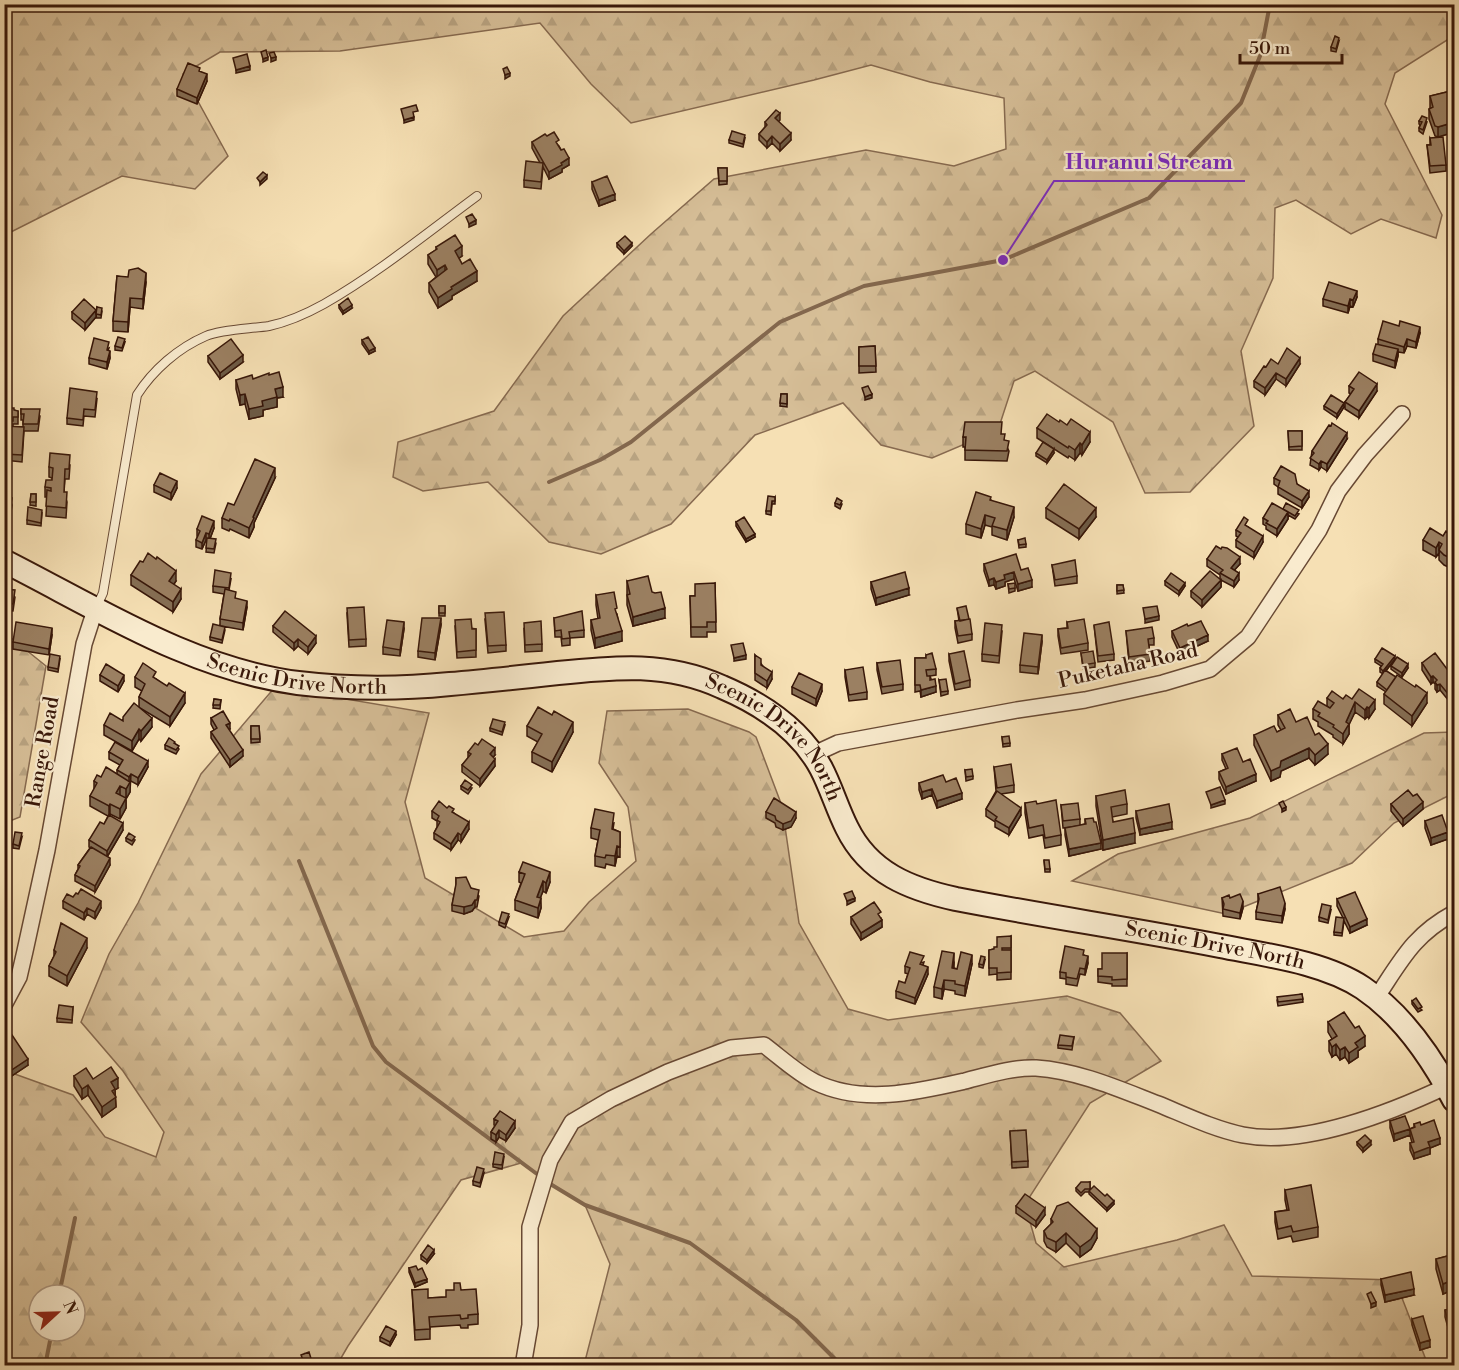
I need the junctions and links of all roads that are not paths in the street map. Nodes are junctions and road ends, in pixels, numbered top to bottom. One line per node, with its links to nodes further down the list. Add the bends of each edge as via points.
1 (477, 196): 4 (lane, via 323,304 270,326 207,335 178,352 147,379 137,395 103,593)
2 (1402, 414): 5 (street, Puketaha Road, via 1338,490 1319,530 1248,637 1210,669 1085,700 838,743)
3 (4, 561): 4 (main road, Scenic Drive North)
4 (95, 610): 5 (main road, Scenic Drive North, via 205,660 298,683 425,686 635,667 687,674 755,704 789,727); 8 (street, Range Road, via 84,644 25,951 19,977)
5 (812, 755): 7 (main road, Scenic Drive North, via 855,842 882,870 911,887 956,899 1269,956 1334,974)
6 (1455, 913): 7 (street, via 1412,945)
7 (1376, 998): 9 (main road, Scenic Drive North, via 1415,1039)
8 (4, 1005)
9 (1451, 1093): 10 (street, via 1367,1119 1282,1138 1243,1135 1105,1084 1035,1068 887,1095 845,1093 814,1082 764,1045 731,1048 649,1081 572,1122 550,1160 530,1227 530,1325)
10 (523, 1365)

